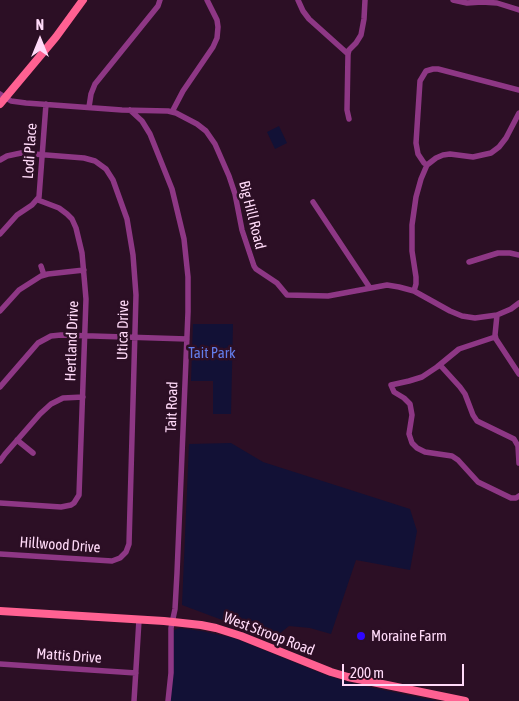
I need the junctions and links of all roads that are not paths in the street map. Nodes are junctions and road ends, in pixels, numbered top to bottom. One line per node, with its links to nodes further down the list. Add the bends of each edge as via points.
1 (83, 0): 11 (main road)
2 (160, 0): 13 (street, via 95,84)
3 (208, 0): 16 (street, via 216,20 216,42)
4 (298, 0): 9 (street, via 309,19)
5 (365, 0): 9 (street, via 361,34)
6 (453, 0): 7 (street)
7 (497, 2): 8 (street)
8 (519, 10)
9 (348, 54): 18 (street)
10 (519, 90): 22 (street, via 438,69 426,71 420,81 416,150)
11 (2, 99): 12 (street, Big Hill Road)
12 (46, 104): 13 (street, Big Hill Road); 20 (street, Lodi Place)
13 (89, 107): 14 (street, Big Hill Road)
14 (130, 110): 15 (street, Big Hill Road); 19 (street, Tait Road)
15 (148, 110): 16 (street, Big Hill Road); 19 (street)
16 (172, 112): 31 (street, Big Hill Road, via 202,127 215,144 235,194 242,230 256,270 290,295 340,295)
17 (519, 113): 22 (street, via 506,138 491,153 473,157 448,154)
18 (349, 119)
19 (142, 121): 39 (street, Tait Road, via 172,189 184,239 188,277)
20 (42, 155): 21 (street, Utica Drive, via 21,153); 23 (street, Lodi Place); 38 (street, Utica Drive, via 91,159 101,164 114,180 133,255)
21 (0, 160)
22 (427, 166): 32 (street, via 419,185 412,224)
23 (38, 200): 25 (street); 29 (street, Hertland Drive, via 59,208 72,219 80,239)
24 (313, 202): 31 (street)
25 (0, 234)
26 (519, 255): 27 (street, via 498,253)
27 (469, 262)
28 (41, 266): 30 (street)
29 (84, 270): 30 (street); 36 (street, Hertland Drive)
30 (44, 275): 34 (street, via 19,290)
31 (370, 288): 32 (street, Big Hill Road, via 387,285)
32 (414, 292): 35 (street, Big Hill Road, via 462,316 480,318)
33 (519, 303): 35 (street, Big Hill Road)
34 (0, 311)
35 (497, 315): 37 (street)
36 (85, 336): 38 (street); 42 (street, via 56,335 42,340); 43 (street, Hertland Drive)
37 (495, 337): 40 (street, via 459,348); 41 (street)
38 (135, 338): 39 (street); 51 (street, Utica Drive, via 129,544)
39 (187, 339): 54 (street, Tait Road, via 178,573)
40 (440, 364): 47 (street, via 465,394 477,421 514,439 519,450); 48 (street, via 422,377 391,385 394,392 410,404 409,434 412,443 425,452 452,456 478,482 511,498)
41 (519, 374)
42 (0, 387)
43 (83, 397): 44 (street, via 62,398 51,404); 49 (street, Hertland Drive, via 80,483 74,503 61,507)
44 (17, 440): 45 (street); 46 (street)
45 (33, 453)
46 (0, 461)
47 (519, 463)
48 (519, 496)
49 (0, 503)
50 (0, 554): 51 (street, Hillwood Drive)
51 (119, 559)
52 (0, 610): 53 (main road, West Stroop Road)
53 (139, 620): 54 (main road, West Stroop Road); 56 (street)
54 (172, 622): 58 (street, Tait Road); 59 (main road, West Stroop Road, via 228,632 348,677)
55 (0, 664): 56 (street, Mattis Drive)
56 (136, 673): 57 (street)
57 (134, 701)
58 (168, 701)
59 (465, 701)

